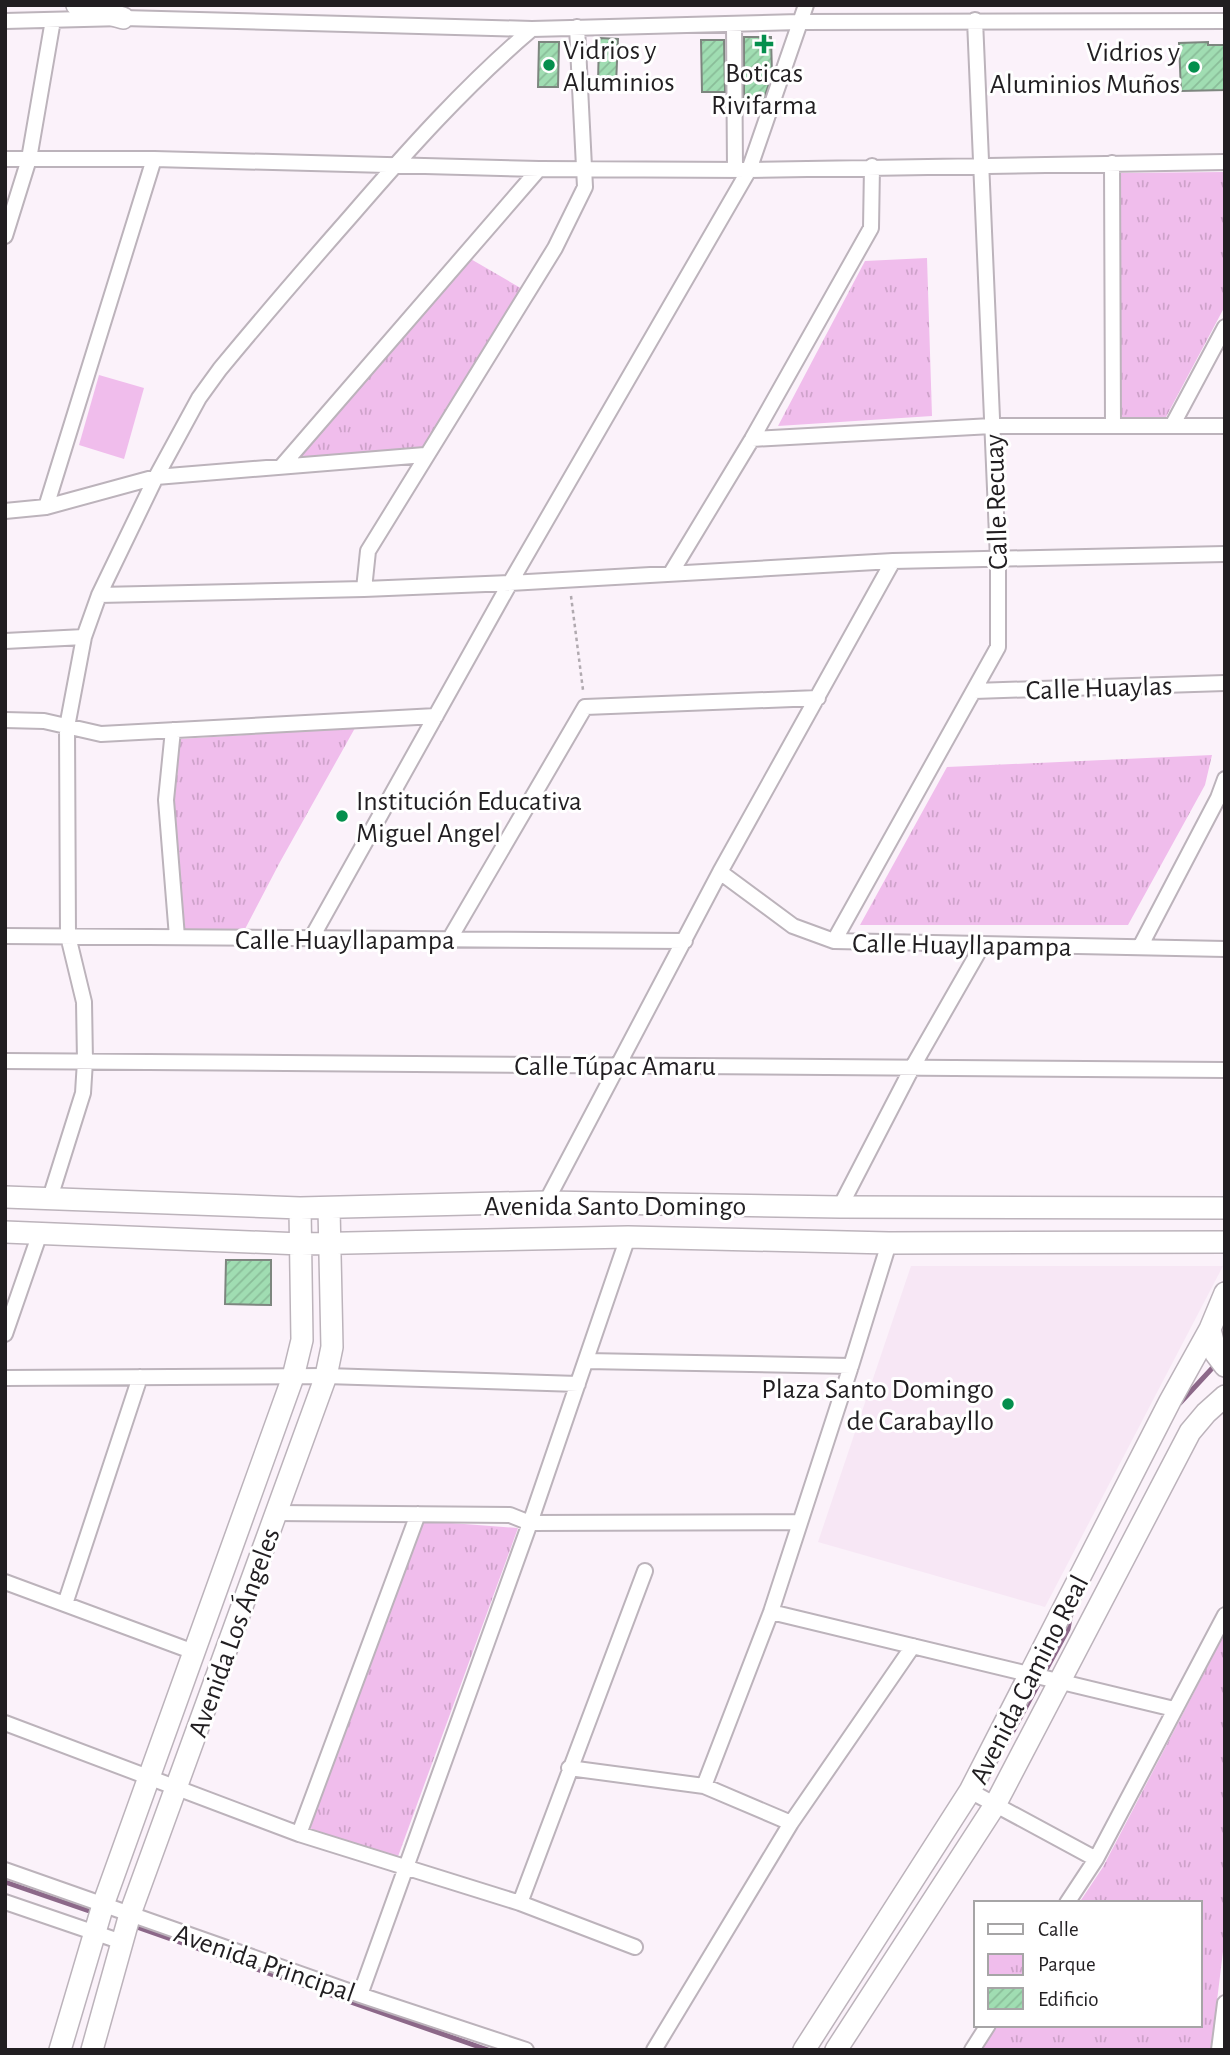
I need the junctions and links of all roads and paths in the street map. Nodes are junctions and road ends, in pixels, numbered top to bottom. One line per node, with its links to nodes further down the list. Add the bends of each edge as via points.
1 (77, 5): 3 (street)
2 (806, 5): 8 (street)
3 (124, 18): 4 (street); 11 (street)
4 (53, 20): 6 (street); 13 (street)
5 (975, 20): 7 (street); 8 (street); 18 (street, Calle Recuay)
6 (5, 21)
7 (1225, 21)
8 (799, 22): 9 (street); 22 (street)
9 (734, 24): 10 (street); 22 (street)
10 (577, 27): 11 (street); 20 (street)
11 (532, 29): 17 (street)
12 (5, 159): 13 (street)
13 (29, 159): 14 (street); 23 (street)
14 (154, 159): 17 (street); 33 (street)
15 (1225, 162): 16 (street)
16 (1112, 163): 18 (street); 26 (street)
17 (395, 165): 21 (street); 32 (street, via 220,369)
18 (982, 165): 19 (street); 25 (street, Calle Recuay)
19 (872, 166): 22 (street); 29 (street, via 871,228)
20 (584, 168): 21 (street); 22 (street); 30 (street, via 585,187 555,247)
21 (539, 169): 31 (street)
22 (742, 170): 40 (street)
23 (5, 236)
24 (1225, 327): 27 (street)
25 (992, 426): 26 (street); 29 (street); 36 (street, Calle Recuay)
26 (1113, 426): 27 (street)
27 (1172, 426): 28 (street)
28 (1225, 426)
29 (752, 439): 38 (street)
30 (425, 455): 31 (street); 41 (street, via 368,551)
31 (281, 467): 32 (street)
32 (156, 477): 33 (street); 42 (street)
33 (46, 507): 34 (street)
34 (5, 511)
35 (1225, 554): 36 (street)
36 (998, 559): 37 (street); 46 (street, Calle Recuay, via 998,647)
37 (892, 561): 38 (street); 47 (street)
38 (671, 573): 39 (street)
39 (569, 579): 40 (street); 48 (path)
40 (510, 583): 41 (street); 49 (street)
41 (364, 589): 42 (street)
42 (99, 595): 43 (street)
43 (84, 637): 44 (street); 51 (street)
44 (5, 641)
45 (1225, 683): 46 (street, Calle Huaylas)
46 (974, 691): 61 (street, Calle Recuay)
47 (818, 698): 48 (street); 54 (street)
48 (585, 707): 59 (street)
49 (436, 716): 52 (street); 58 (street)
50 (5, 720): 51 (street)
51 (67, 727): 52 (street, via 101,734); 56 (street)
52 (173, 730): 57 (street, via 166,800)
53 (1225, 779): 63 (street)
54 (720, 872): 60 (street); 61 (street, Calle Huayllapampa, via 793,926)
55 (5, 936): 56 (street, Calle Huayllapampa)
56 (68, 936): 57 (street, Calle Huayllapampa); 66 (street, via 84,1002)
57 (177, 937): 58 (street, Calle Huayllapampa)
58 (311, 939): 59 (street, Calle Huayllapampa)
59 (450, 940): 60 (street, Calle Huayllapampa)
60 (685, 941): 67 (street)
61 (834, 941): 62 (street, Calle Huayllapampa)
62 (983, 944): 63 (street, Calle Huayllapampa); 68 (street)
63 (1140, 947): 64 (street, Calle Huayllapampa)
64 (1225, 949)
65 (5, 1060): 66 (street, Calle Túpac Amaru)
66 (85, 1061): 67 (street, Calle Túpac Amaru); 71 (street, via 83,1093)
67 (617, 1066): 68 (street, Calle Túpac Amaru); 72 (street)
68 (912, 1068): 69 (street, Calle Túpac Amaru); 73 (street)
69 (1225, 1070)
70 (5, 1197): 71 (street, Avenida Santo Domingo)
71 (50, 1198): 74 (street, Avenida Santo Domingo)
72 (546, 1202): 73 (street, Avenida Santo Domingo); 75 (street, Avenida Santo Domingo)
73 (840, 1207): 76 (street, Avenida Santo Domingo)
74 (300, 1208): 75 (street, Avenida Santo Domingo); 83 (street, Avenida Los Ángeles)
75 (329, 1208): 81 (street, Avenida Los Ángeles)
76 (1225, 1208)
77 (5, 1232): 78 (street, Avenida Santo Domingo)
78 (40, 1233): 83 (street, Avenida Santo Domingo); 86 (street)
79 (628, 1237): 81 (street, Avenida Santo Domingo); 82 (street, Avenida Santo Domingo); 87 (street)
80 (1225, 1242): 82 (street, Avenida Santo Domingo)
81 (331, 1243): 83 (street, Avenida Santo Domingo); 90 (street, Avenida Los Ángeles, via 332,1347)
82 (889, 1243): 88 (street)
83 (301, 1244): 92 (street, Avenida Los Ángeles, via 302,1340)
84 (1225, 1293): 85 (street, Avenida Camino Real)
85 (1210, 1329): 89 (street, via 1216,1354); 108 (street, Avenida Camino Real)
86 (5, 1334)
87 (586, 1361): 88 (street); 94 (street)
88 (851, 1366): 98 (street)
89 (1225, 1366)
90 (326, 1376): 92 (street); 94 (street); 96 (street, Avenida Los Ángeles)
91 (139, 1377): 92 (street); 93 (street); 102 (street)
92 (293, 1377): 107 (street, Avenida Los Ángeles)
93 (5, 1378)
94 (578, 1384): 99 (street)
95 (1225, 1396): 109 (street, Avenida Camino Real, via 1190,1432)
96 (276, 1513): 97 (street); 115 (street, Avenida Los Ángeles)
97 (418, 1514): 99 (street, via 510,1515); 119 (street)
98 (800, 1522): 99 (street); 103 (street)
99 (530, 1523): 121 (street)
100 (645, 1571): 112 (street)
101 (5, 1582): 102 (street)
102 (65, 1604): 107 (street)
103 (771, 1612): 106 (street); 114 (street)
104 (1225, 1615): 105 (street)
105 (1219, 1636): 110 (street)
106 (913, 1646): 108 (street); 118 (street)
107 (194, 1652): 113 (street, Avenida Los Ángeles)
108 (1031, 1675): 109 (street); 116 (street, Avenida Camino Real)
109 (1061, 1682): 110 (street); 117 (street, Avenida Camino Real)
110 (1174, 1709): 120 (street)
111 (5, 1723): 113 (street)
112 (569, 1768): 114 (street); 125 (street)
113 (149, 1777): 115 (street); 126 (street, Avenida Los Ángeles)
114 (704, 1786): 118 (street)
115 (176, 1788): 119 (street); 127 (street, Avenida Los Ángeles)
116 (970, 1791): 117 (street); 138 (street, Avenida Camino Real)
117 (995, 1805): 120 (street); 139 (street, Avenida Camino Real)
118 (791, 1823): 137 (street)
119 (299, 1834): 121 (street)
120 (1096, 1858): 123 (street)
121 (406, 1868): 125 (street); 131 (street)
122 (5, 1870): 126 (street, Avenida Principal)
123 (1068, 1901)
124 (5, 1902): 128 (street)
125 (520, 1903): 130 (street)
126 (103, 1905): 127 (street, Avenida Principal); 128 (street, Avenida Los Ángeles)
127 (130, 1914): 129 (street, Avenida Los Ángeles); 131 (street, Avenida Principal)
128 (95, 1931): 129 (street); 134 (street, Avenida Los Ángeles)
129 (122, 1942): 135 (street, Avenida Los Ángeles)
130 (635, 1947)
131 (360, 1995): 136 (street, Avenida Principal)
132 (1225, 2003): 141 (street)
133 (987, 2027): 140 (street)
134 (60, 2050)
135 (92, 2050)
136 (526, 2050)
137 (654, 2050)
138 (804, 2050)
139 (836, 2050)
140 (972, 2050)
141 (1219, 2050)

